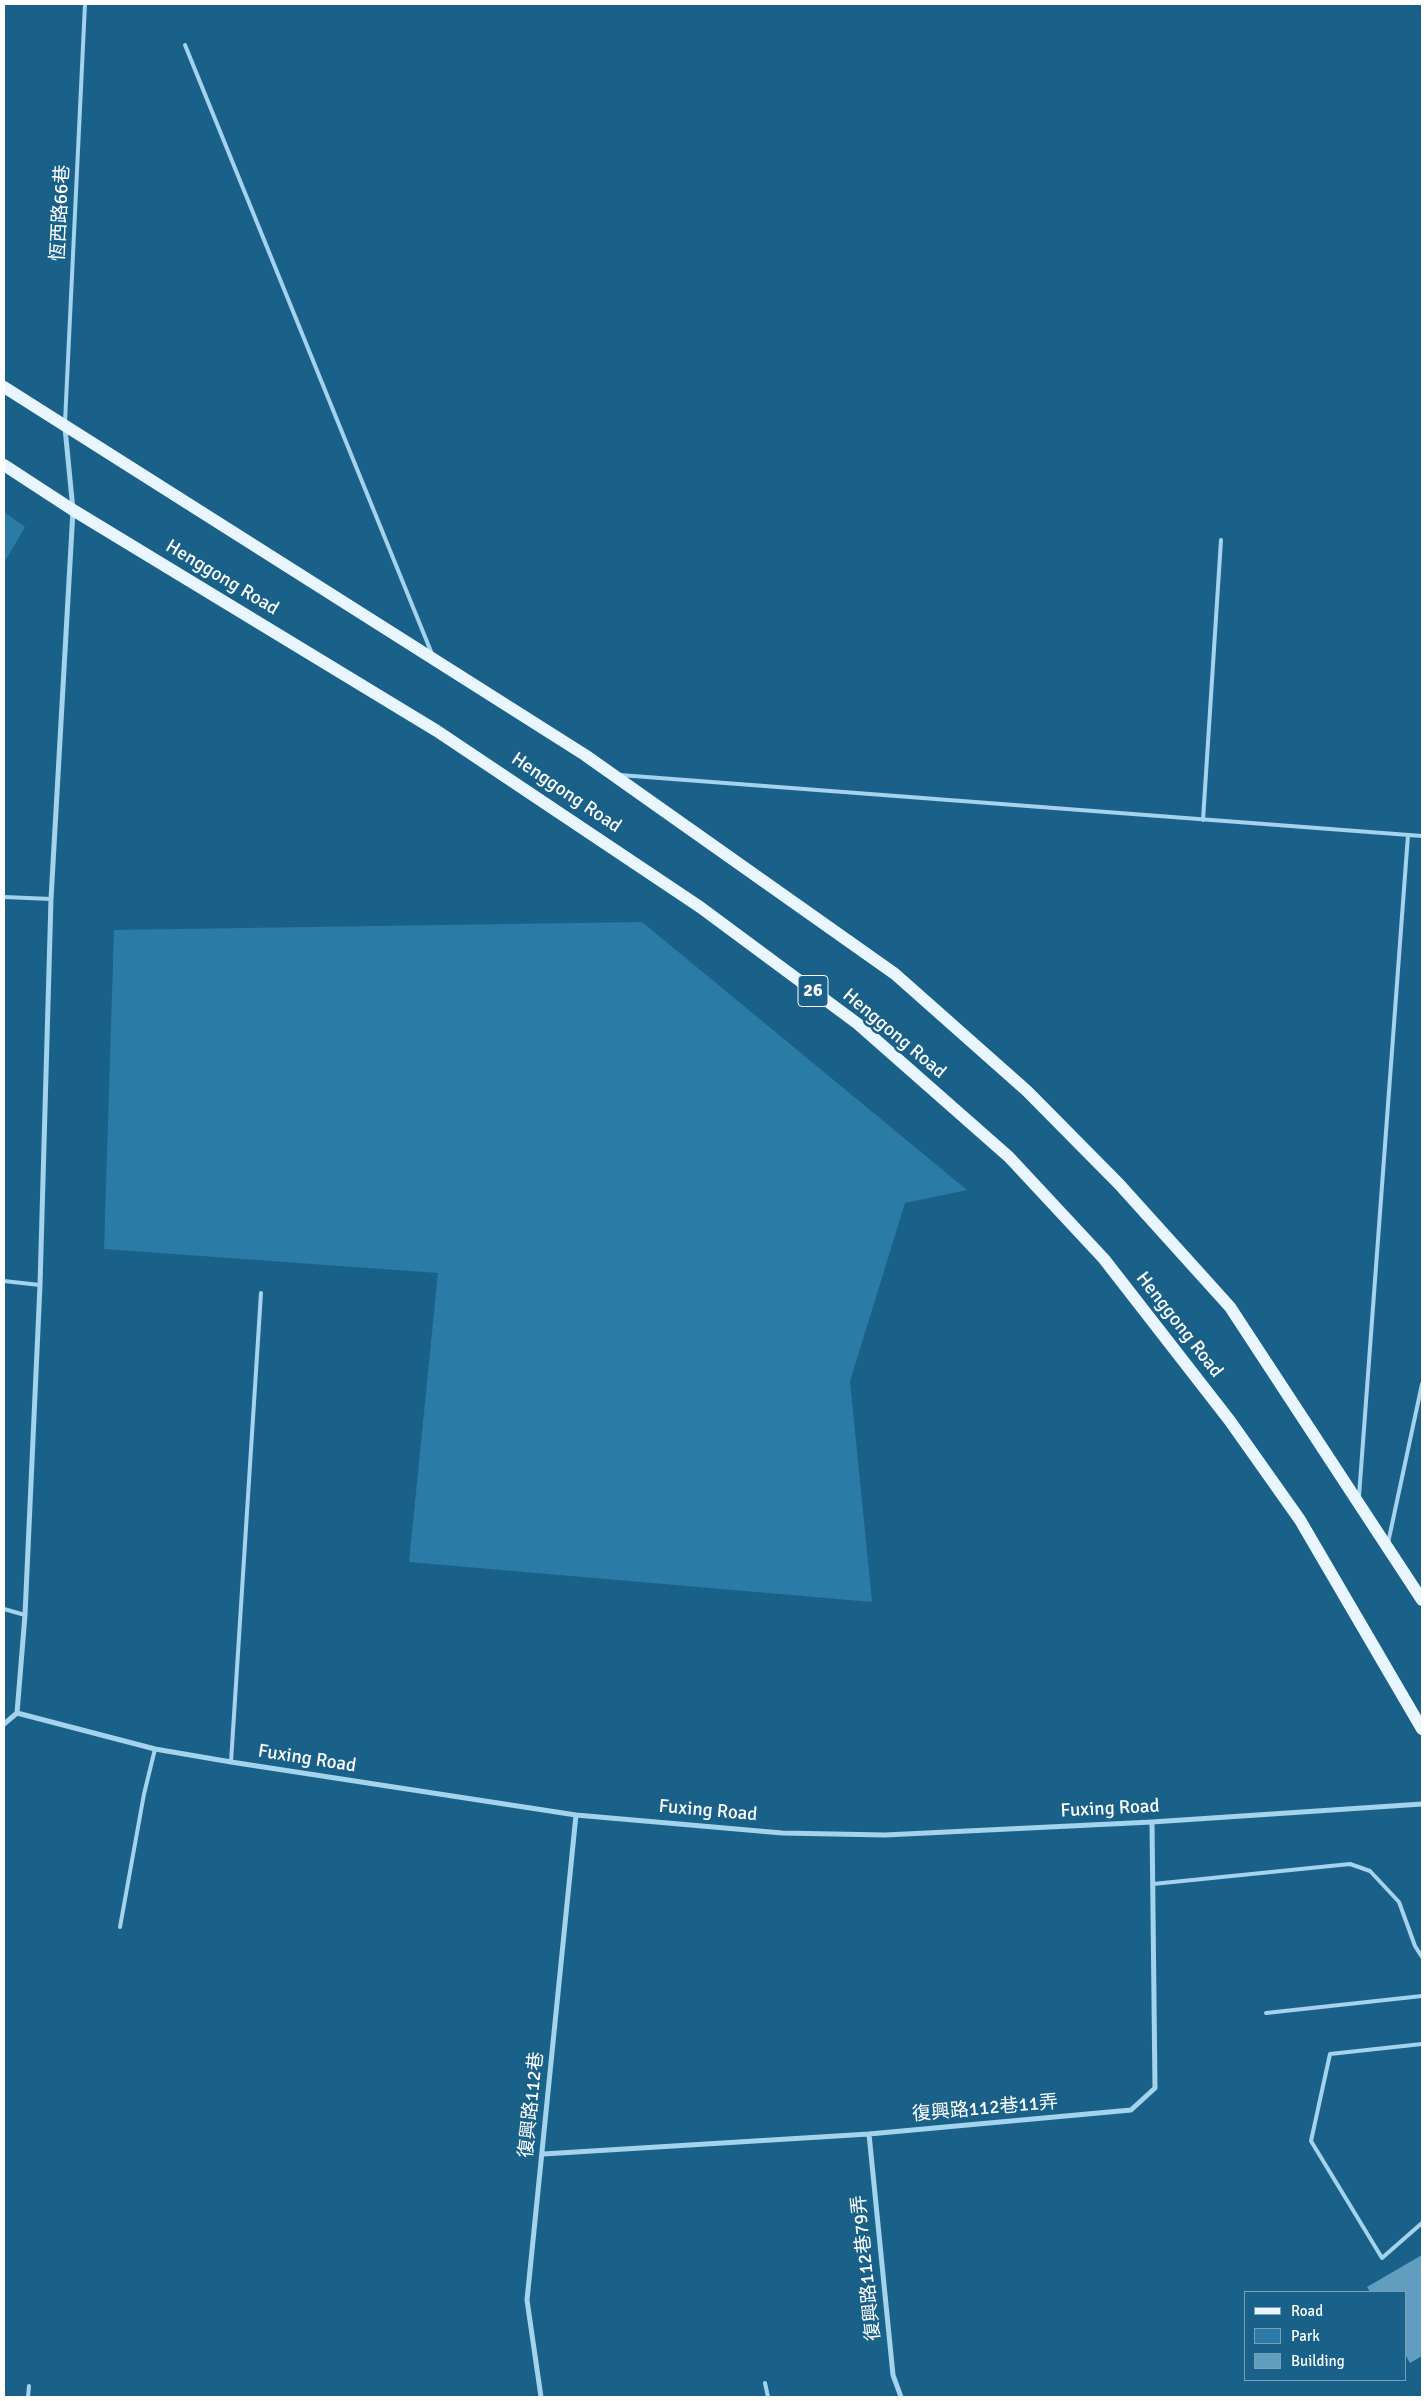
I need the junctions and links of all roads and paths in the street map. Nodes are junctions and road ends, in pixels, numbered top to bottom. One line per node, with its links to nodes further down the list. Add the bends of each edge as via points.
1 (85, 4): 4 (lane, 恆西路66巷)
2 (186, 44): 8 (lane)
3 (4, 387): 4 (main road)
4 (65, 424): 6 (street); 8 (main road)
5 (4, 466): 6 (main road, Henggong Road / 26)
6 (73, 510): 14 (street); 26 (main road, Henggong Road / 26, via 437,730 692,901 858,1024 1009,1157 1104,1259 1230,1421 1300,1520)
7 (1221, 540): 10 (lane)
8 (434, 659): 9 (main road)
9 (613, 775): 10 (lane); 19 (main road, via 895,974 1027,1091 1119,1184 1230,1307)
10 (1203, 820): 11 (lane)
11 (1408, 835): 12 (lane); 19 (lane)
12 (1422, 836)
13 (4, 897): 14 (lane)
14 (51, 899): 16 (street)
15 (4, 1282): 16 (lane)
16 (40, 1285): 23 (street)
17 (260, 1293): 28 (lane)
18 (1422, 1384): 20 (lane)
19 (1358, 1500): 20 (main road)
20 (1388, 1545): 21 (main road)
21 (1422, 1600)
22 (4, 1609): 23 (lane)
23 (25, 1615): 24 (street)
24 (17, 1713): 25 (street); 27 (street, Fuxing Road)
25 (4, 1724)
26 (1422, 1729)
27 (155, 1749): 28 (street, Fuxing Road); 33 (lane)
28 (231, 1762): 30 (street, Fuxing Road)
29 (1422, 1804): 31 (street, Fuxing Road)
30 (576, 1815): 31 (street, Fuxing Road, via 782,1832 885,1835); 39 (street, 復興路112巷)
31 (1152, 1822): 32 (street, 復興路112巷11弄)
32 (1152, 1884): 34 (lane, via 1350,1864 1370,1871 1399,1902); 38 (street, 復興路112巷11弄, via 1155,2088 1131,2110)
33 (120, 1927)
34 (1422, 1957)
35 (1422, 1996): 36 (lane)
36 (1266, 2013)
37 (1422, 2044): 40 (lane, via 1330,2054 1311,2141 1382,2258)
38 (869, 2134): 39 (street, 復興路112巷11弄); 46 (street, 復興路112巷79弄, via 893,2375)
39 (543, 2154): 44 (street, 復興路112巷, via 527,2300)
40 (1422, 2223)
41 (766, 2383): 45 (lane)
42 (29, 2386): 43 (lane)
43 (28, 2397)
44 (541, 2397)
45 (768, 2397)
46 (901, 2397)

